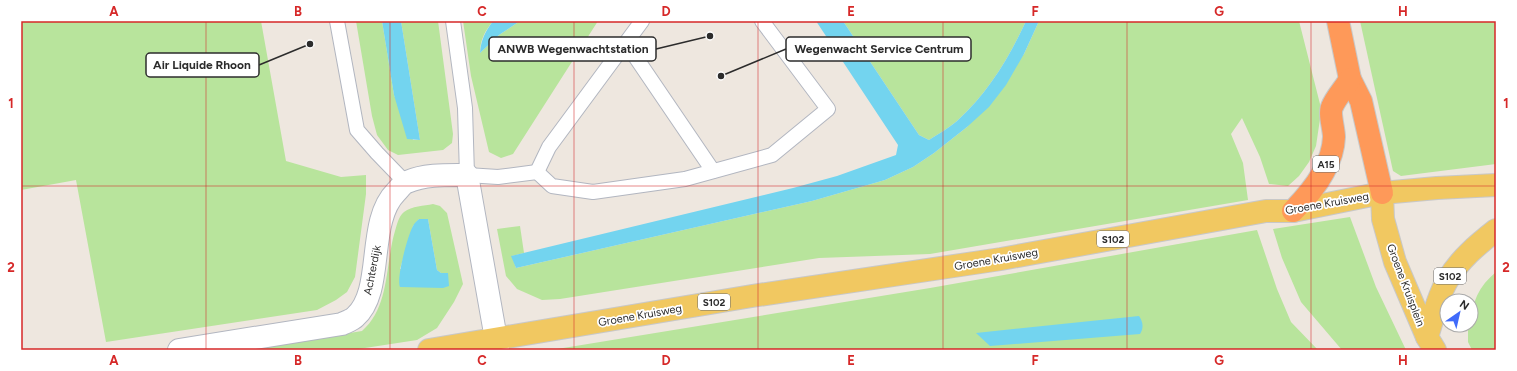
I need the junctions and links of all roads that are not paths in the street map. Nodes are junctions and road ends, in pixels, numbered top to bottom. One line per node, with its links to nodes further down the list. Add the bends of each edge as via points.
1 (337, 21): 11 (lane, via 358,130)
2 (453, 21): 10 (lane, via 465,108)
3 (642, 21): 6 (lane)
4 (762, 21): 8 (lane, via 828,109 772,155)
5 (1338, 21): 7 (highway)
6 (626, 43): 8 (lane); 9 (lane, via 549,147)
7 (1350, 79): 13 (highway, via 1361,101); 14 (highway, A15, via 1332,108 1334,138 1329,159 1321,176)
8 (713, 171): 9 (lane, via 685,179 593,192 552,186)
9 (537, 172): 10 (lane, via 498,177)
10 (467, 175): 11 (street, via 426,177); 17 (street)
11 (406, 182): 18 (street, Achterdijk, via 391,197 382,216 370,290 363,308 355,318 342,324)
12 (1496, 185): 13 (main road, Groene Kruisweg / S102)
13 (1382, 193): 14 (main road, Groene Kruisweg / S102); 16 (main road, Groene Kruisplein / S102, via 1383,219 1395,262)
14 (1293, 211): 17 (main road, Groene Kruisweg / S102, via 1266,211 1001,259 752,296)
15 (1496, 230): 16 (main road, S102, via 1463,259 1446,282 1440,298)
16 (1431, 344)
17 (497, 345): 19 (main road, Groene Kruisweg / S102)
18 (179, 350)
19 (430, 350)

